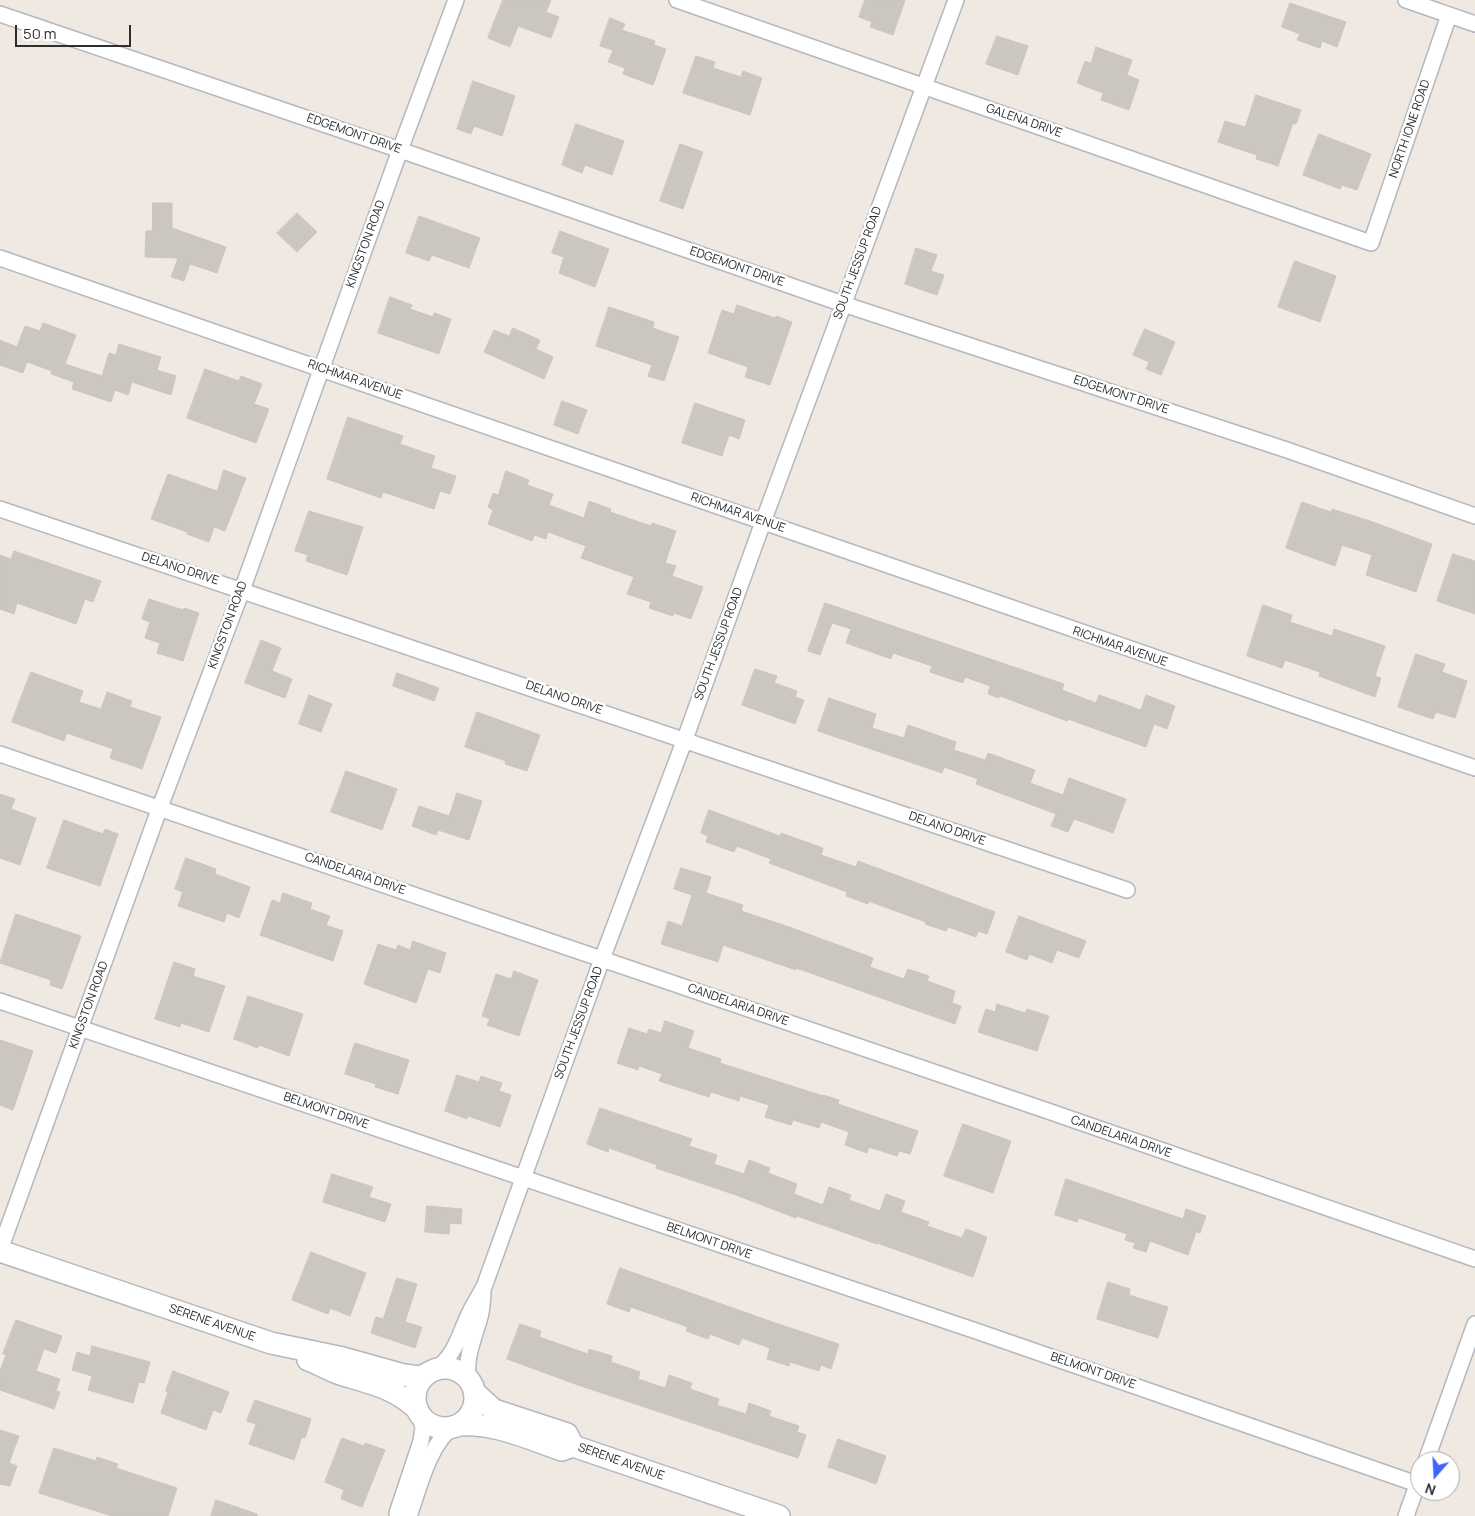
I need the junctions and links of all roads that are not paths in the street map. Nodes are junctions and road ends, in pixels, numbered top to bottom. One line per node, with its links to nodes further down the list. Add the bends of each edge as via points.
1 (456, 0): 9 (street, KINGSTON ROAD)
2 (676, 0): 8 (street, GALENA DRIVE)
3 (956, 0): 8 (street, SOUTH JESSUP ROAD)
4 (1406, 0): 6 (street)
5 (0, 14): 9 (street, EDGEMONT DRIVE)
6 (1450, 15): 7 (street); 10 (street, NORTH IONE ROAD)
7 (1475, 24)
8 (923, 86): 10 (street, GALENA DRIVE); 12 (street, SOUTH JESSUP ROAD)
9 (400, 150): 12 (street, EDGEMONT DRIVE); 13 (street, KINGSTON ROAD)
10 (1371, 243)
11 (0, 258): 13 (street, RICHMAR AVENUE)
12 (843, 304): 15 (street, EDGEMONT DRIVE, via 1287,450); 16 (street, SOUTH JESSUP ROAD)
13 (321, 368): 16 (street, RICHMAR AVENUE); 17 (street, KINGSTON ROAD)
14 (0, 509): 17 (street, DELANO DRIVE)
15 (1475, 516)
16 (763, 522): 18 (street, SOUTH JESSUP ROAD); 20 (street, RICHMAR AVENUE)
17 (242, 590): 18 (street, DELANO DRIVE); 21 (street, KINGSTON ROAD)
18 (685, 740): 22 (street, DELANO DRIVE); 23 (street, SOUTH JESSUP ROAD)
19 (0, 754): 21 (street, CANDELARIA DRIVE)
20 (1475, 768)
21 (160, 807): 23 (street, CANDELARIA DRIVE); 25 (street, KINGSTON ROAD)
22 (1127, 890)
23 (602, 958): 26 (street, SOUTH JESSUP ROAD); 28 (street, CANDELARIA DRIVE)
24 (0, 1001): 25 (street, BELMONT DRIVE)
25 (81, 1028): 26 (street, BELMONT DRIVE); 27 (street, KINGSTON ROAD)
26 (523, 1178): 29 (street, SOUTH JESSUP ROAD); 38 (street, BELMONT DRIVE)
27 (0, 1250): 31 (street, SERENE AVENUE)
28 (1475, 1259)
29 (484, 1288): 32 (street, SOUTH JESSUP ROAD, via 470,1310 452,1354 446,1363); 33 (street, SOUTH JESSUP ROAD, via 468,1358)
30 (1475, 1324): 37 (street)
31 (271, 1343): 32 (street, SERENE AVENUE, via 404,1375 419,1377); 34 (street, via 339,1373 377,1384 409,1401)
32 (431, 1372): 33 (street, via 451,1369 464,1376); 34 (street, via 416,1390 415,1403)
33 (472, 1387): 35 (street, via 472,1409); 36 (street, SERENE AVENUE, via 494,1410 567,1434)
34 (419, 1412): 35 (street, via 434,1426); 40 (street, via 423,1428 421,1441)
35 (456, 1426): 36 (street, via 487,1426 562,1450); 41 (street, via 443,1436 432,1454)
36 (573, 1446): 42 (street, SERENE AVENUE)
37 (1430, 1451)
38 (1410, 1477)
39 (1411, 1501): 43 (street)
40 (398, 1516)
41 (409, 1516)
42 (779, 1516)
43 (1406, 1516)

